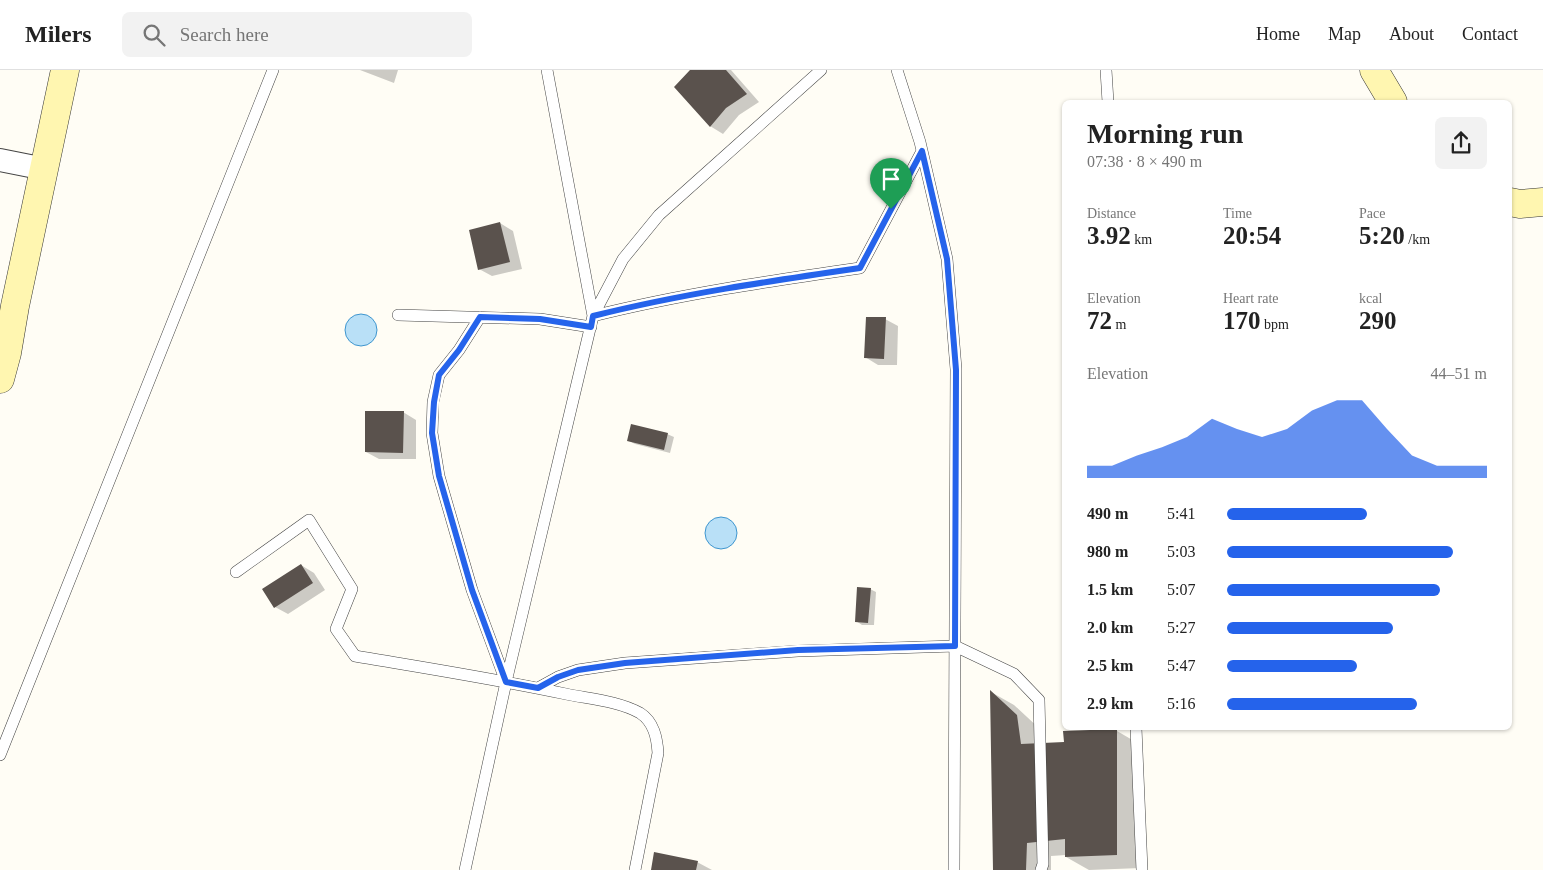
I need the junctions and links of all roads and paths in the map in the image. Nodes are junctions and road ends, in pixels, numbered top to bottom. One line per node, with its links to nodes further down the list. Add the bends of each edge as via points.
1 (65, 70): 12 (street)
2 (274, 70): 25 (lane)
3 (547, 70): 17 (lane)
4 (821, 70): 17 (lane, via 659,215 623,259)
5 (896, 70): 10 (lane)
6 (1106, 70): 8 (lane)
7 (1374, 70): 9 (street)
8 (1108, 100)
9 (1392, 100)
10 (922, 151): 17 (lane, via 860,268 710,290 640,304); 21 (lane, via 947,259 956,370)
11 (0, 160): 12 (street)
12 (45, 169): 18 (street)
13 (1512, 202): 14 (street)
14 (1543, 202)
15 (398, 315): 16 (lane)
16 (480, 317): 17 (lane); 22 (lane, via 439,375 432,433 439,476 472,590)
17 (592, 322): 22 (lane)
18 (5, 331): 19 (street, via 8,353)
19 (0, 379)
20 (236, 572): 22 (lane, via 309,520 352,589 336,629 354,656)
21 (955, 646): 23 (lane, via 798,650 625,663 578,670); 28 (lane); 29 (lane, via 1014,674 1040,700)
22 (506, 682): 23 (lane); 26 (lane)
23 (538, 688): 27 (lane, via 625,706 641,714 657,737 658,753)
24 (1136, 730): 30 (lane)
25 (0, 755)
26 (465, 870)
27 (635, 870)
28 (954, 870)
29 (1041, 870)
30 (1142, 870)

